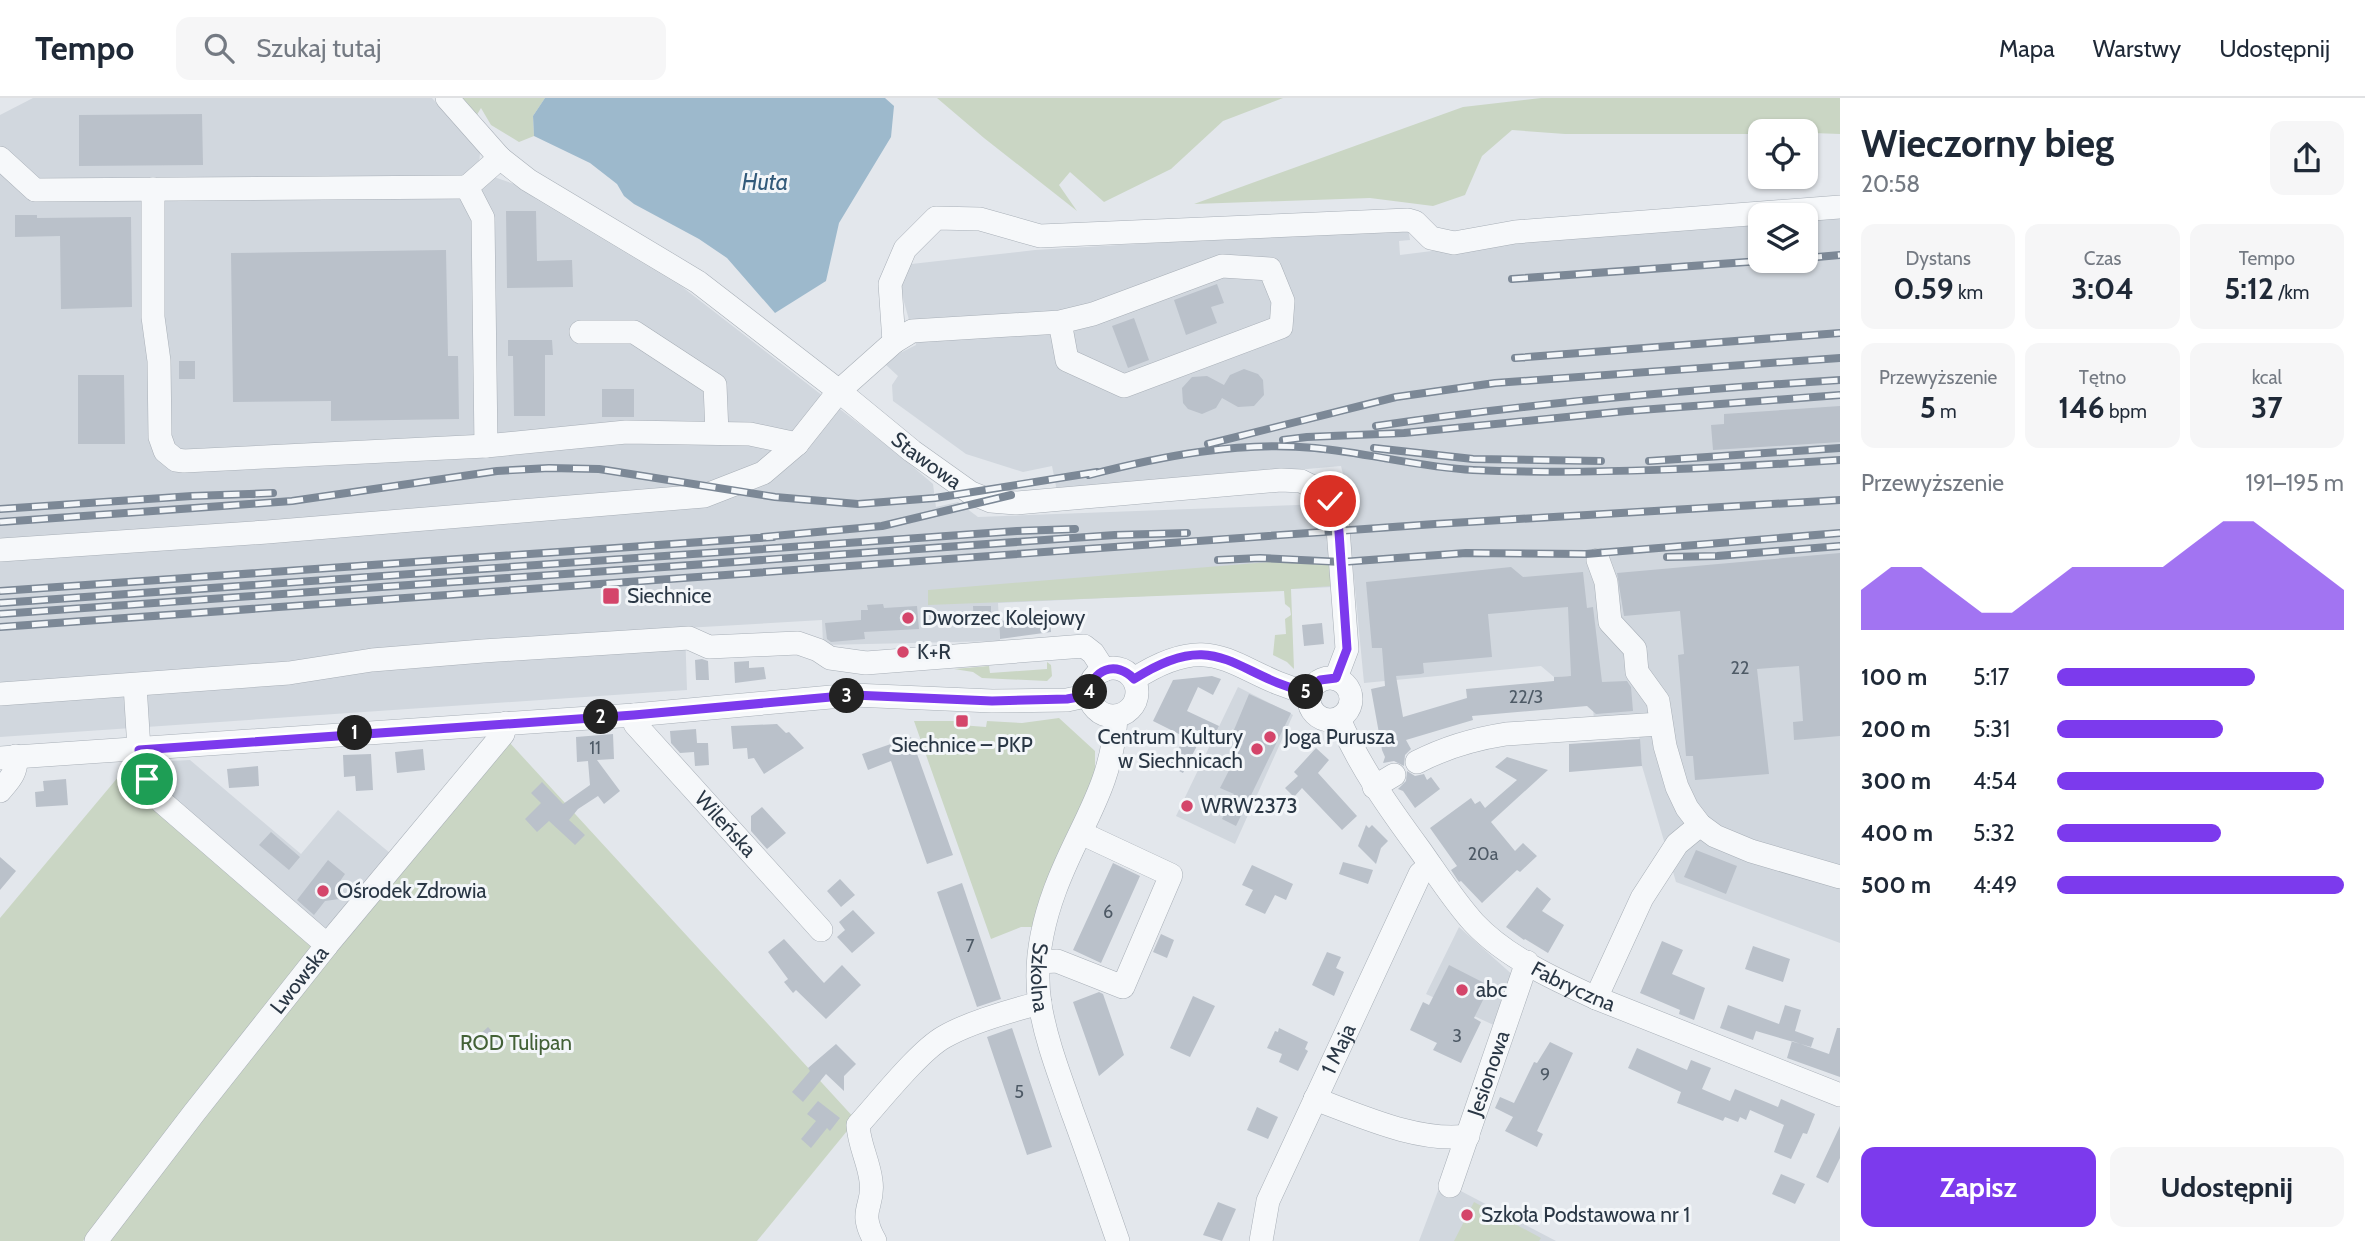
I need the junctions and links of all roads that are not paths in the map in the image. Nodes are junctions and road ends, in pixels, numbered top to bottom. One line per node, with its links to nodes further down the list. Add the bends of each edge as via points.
1 (447, 98): 3 (street, Stawowa)
2 (0, 158): 5 (street, via 35,190)
3 (500, 158): 4 (street); 10 (street, Stawowa, via 528,180 698,282)
4 (467, 187): 5 (street); 13 (street, via 483,218)
5 (153, 189): 13 (street, via 153,317 160,437 172,457 184,461)
6 (1840, 208): 9 (street, via 1515,232 1454,243 1431,238 1408,220 1040,236 980,219 936,219 905,249 890,284)
7 (1060, 323): 7 (street, via 1222,266 1270,269 1283,301 1280,327 1124,386 1068,360); 9 (street, via 912,331)
8 (581, 332): 11 (street, via 634,332 715,385)
9 (894, 342): 10 (street)
10 (839, 391): 12 (street); 17 (street, Stawowa, via 912,452 971,494 991,501 1016,503 1281,480 1301,481 1321,491 1337,514 1342,562 1347,649)
11 (717, 433): 12 (street, via 750,434); 13 (street, via 626,432)
12 (797, 444): 14 (street, via 763,473 704,496)
13 (486, 446)
14 (0, 550)
15 (1598, 560): 27 (street, via 1606,582 1610,622 1635,649 1637,671 1658,701)
16 (1104, 670): 18 (street, via 1121,669); 19 (street, via 1084,646 866,663 830,658 797,643 709,647 689,638 372,660 289,673); 22 (street, via 1093,680)
17 (1336, 678): 20 (street, via 1320,680); 25 (street, via 1350,692 1351,703)
18 (1134, 679): 20 (street, via 1172,659 1197,654 1240,664); 24 (street, via 1135,703)
19 (135, 685): 21 (street); 28 (street)
20 (1309, 693): 25 (street, via 1312,712 1329,721)
21 (0, 694)
22 (1090, 695): 23 (street, via 992,701 853,695); 24 (street, via 1098,711)
23 (634, 715): 26 (street); 38 (street, Wileńska, via 635,724)
24 (1116, 716): 35 (street, Szkolna, via 1108,771)
25 (1339, 719): 32 (street, Fabryczna)
26 (506, 723): 28 (street); 39 (street, Lwowska, via 503,734)
27 (1660, 724): 30 (street, via 1481,738); 34 (street, via 1677,787)
28 (139, 750): 29 (street); 39 (street, via 147,779 162,802)
29 (8, 757): 33 (street, via 16,768)
30 (1417, 762)
31 (1394, 775): 32 (street)
32 (1374, 786): 36 (street, Fabryczna)
33 (0, 791)
34 (1700, 825): 37 (street, via 1751,851); 42 (street, via 1677,844 1643,898)
35 (1081, 833): 40 (street, Szkolna, via 1055,888 1042,931); 40 (street, via 1171,875 1123,987 1057,961)
36 (1430, 865): 41 (street, Fabryczna, via 1475,923); 45 (street, 1 Maja, via 1420,874)
37 (1840, 877)
38 (821, 930)
39 (327, 945): 48 (street, Lwowska)
40 (1039, 962): 43 (street, Szkolna)
41 (1527, 962): 42 (street, Fabryczna); 46 (street, Jesionowa)
42 (1596, 998): 44 (street, Fabryczna)
43 (1040, 1003): 49 (street, via 944,1037 858,1125 872,1183 865,1217); 50 (street, Szkolna, via 1053,1056)
44 (1840, 1095)
45 (1315, 1099): 46 (street, via 1433,1137); 51 (street, 1 Maja, via 1268,1201)
46 (1468, 1136): 47 (street, Jesionowa)
47 (1450, 1186)
48 (96, 1241)
49 (875, 1241)
50 (1118, 1241)
51 (1261, 1241)

